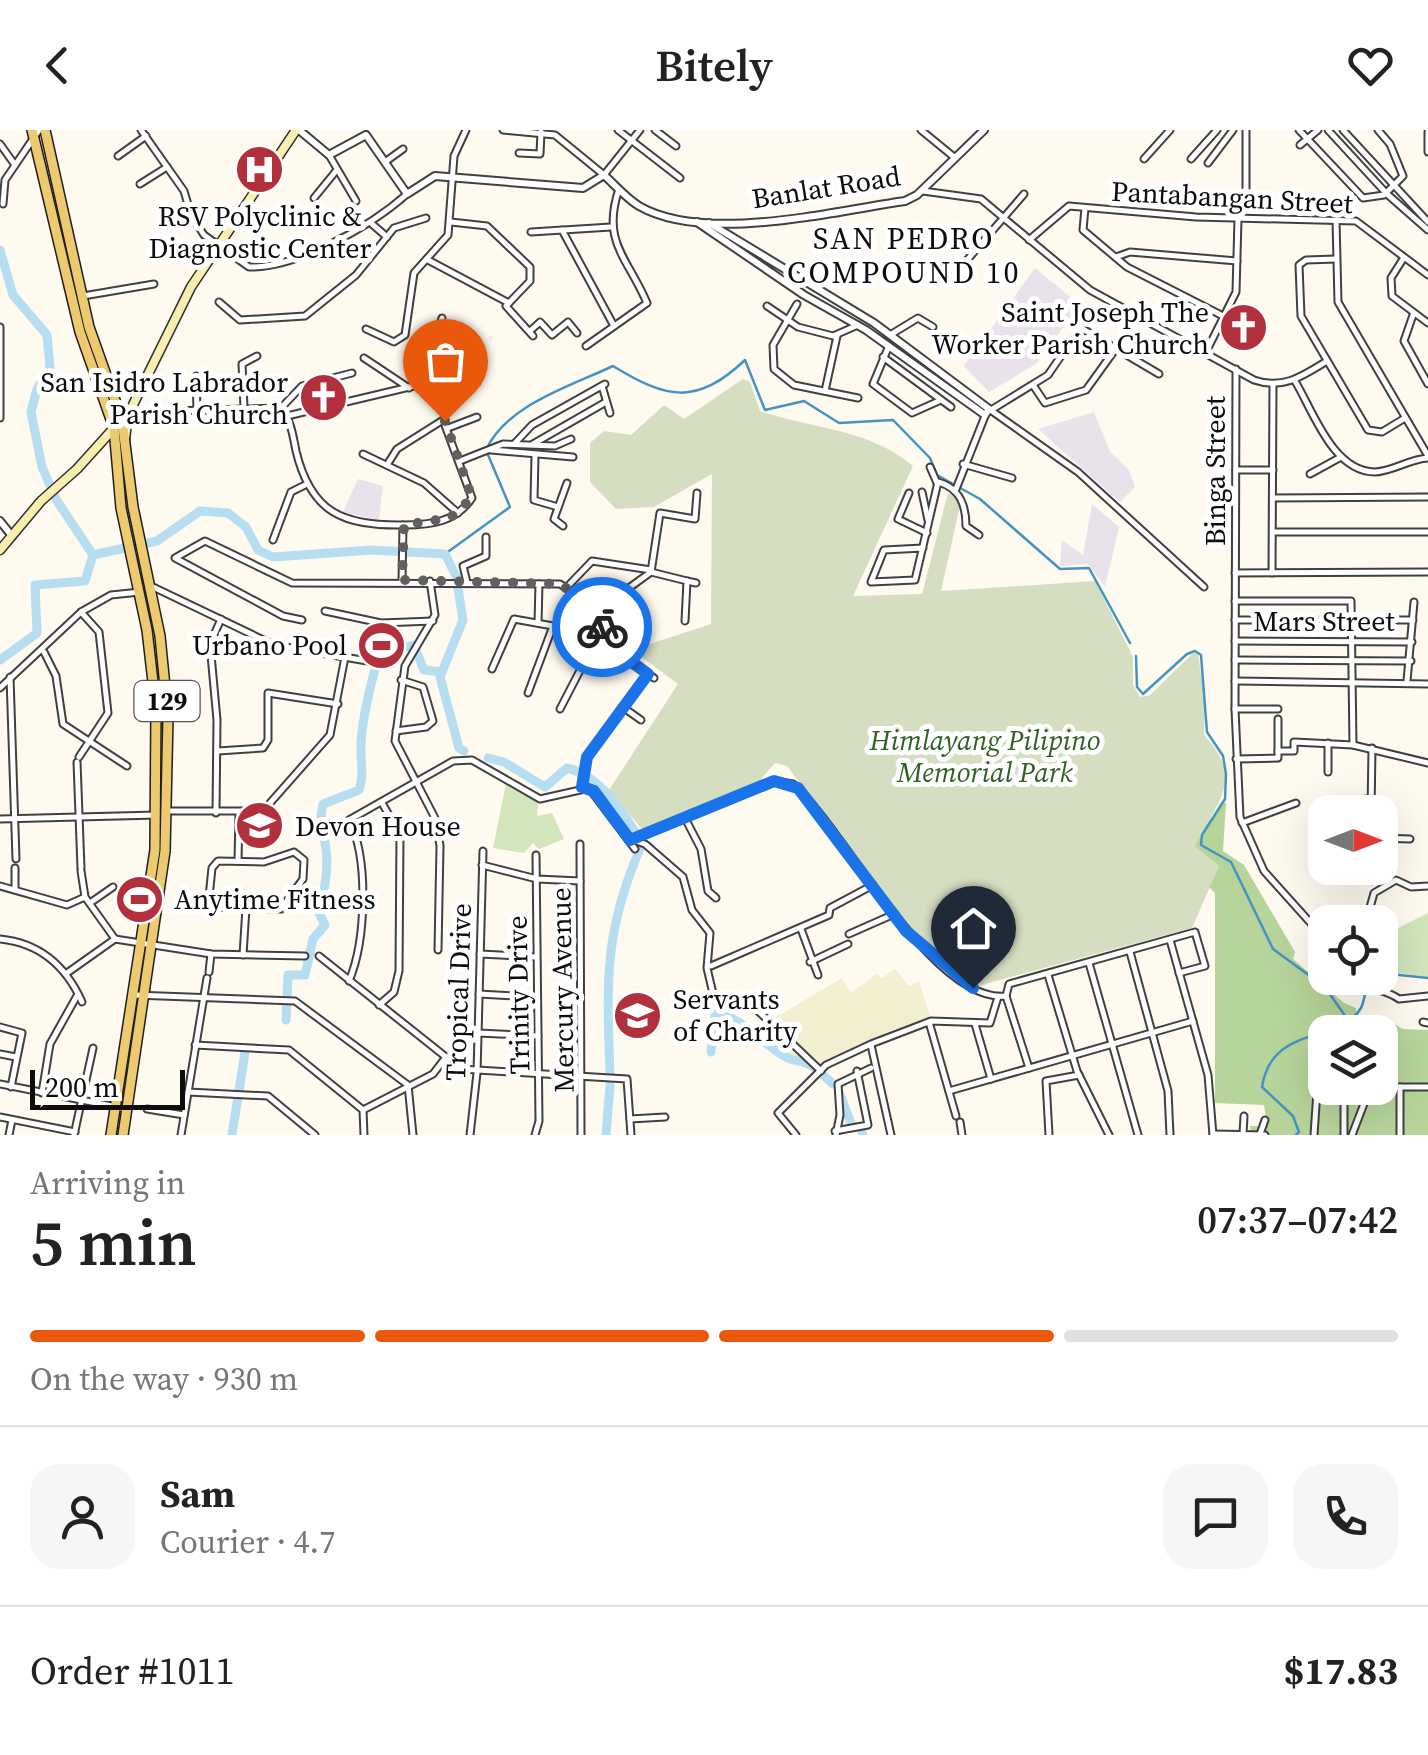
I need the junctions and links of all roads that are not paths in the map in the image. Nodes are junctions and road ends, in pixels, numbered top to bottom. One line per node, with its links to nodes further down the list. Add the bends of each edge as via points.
1 (298, 130): 32 (street); 75 (main road)
2 (374, 130): 23 (street)
3 (466, 130): 43 (street, via 455,150)
4 (502, 130): 20 (street)
5 (618, 130): 25 (street)
6 (640, 130): 25 (street)
7 (655, 130): 27 (street)
8 (921, 130): 34 (street)
9 (984, 130): 34 (street, Banlat Road)
10 (1170, 130): 36 (street)
11 (1217, 130): 35 (street)
12 (1233, 130): 38 (street)
13 (1246, 130): 52 (street, via 1246,196)
14 (1299, 130): 24 (street)
15 (1318, 130): 24 (street)
16 (1328, 130): 51 (street)
17 (1343, 130): 46 (street)
18 (1378, 130): 46 (street, via 1402,172)
19 (38, 132): 39 (street); 86 (main road, 129); 102 (main road, 129)
20 (542, 132): 31 (street, via 540,154); 42 (street, via 560,137)
21 (1428, 132): 30 (street)
22 (144, 133): 33 (street); 40 (street)
23 (366, 136): 32 (street); 37 (street)
24 (1306, 140): 28 (street); 51 (street, via 1357,196)
25 (632, 141): 42 (street); 44 (street)
26 (0, 144): 39 (street)
27 (676, 146)
28 (1300, 146)
29 (404, 149): 37 (street)
30 (1428, 152)
31 (519, 153)
32 (329, 155): 41 (street)
33 (118, 156)
34 (954, 157): 48 (street, Banlat Road)
35 (1192, 159)
36 (1144, 160)
37 (385, 162): 49 (street)
38 (1208, 163)
39 (15, 165): 56 (street, via 3,184)
40 (167, 167): 45 (street); 75 (street, via 193,219)
41 (336, 171): 53 (street); 54 (street)
42 (604, 175): 43 (street, via 583,188); 47 (street)
43 (453, 176): 49 (street, via 429,176); 63 (street)
44 (680, 178)
45 (140, 184)
46 (1394, 187): 51 (street); 55 (street)
47 (619, 189): 64 (street, via 643,208); 68 (street)
48 (921, 191): 58 (street, via 981,199); 66 (street, Banlat Road, via 900,202)
49 (407, 194): 62 (street)
50 (1024, 194): 58 (street)
51 (1386, 194): 55 (street)
52 (1270, 196)
53 (314, 198)
54 (356, 200)
55 (1403, 203): 67 (street); 70 (street)
56 (3, 204)
57 (1085, 208): 60 (street, Pantabangan Street); 73 (street, Pantabangan Street, via 1062,208); 76 (street, via 1083,230)
58 (1002, 217): 73 (street); 83 (street)
59 (426, 218): 72 (street)
60 (1238, 219): 61 (street, Pantabangan Street); 80 (street)
61 (1336, 220): 77 (street, Pantabangan Street, via 1360,222); 78 (street)
62 (374, 222): 72 (street); 75 (street, via 259,267)
63 (451, 222): 79 (street); 89 (street, via 487,226 530,267 530,281)
64 (696, 222): 65 (street, Banlat Road); 97 (street)
65 (708, 222): 66 (street, Banlat Road); 74 (street)
66 (747, 222): 74 (street)
67 (1428, 222)
68 (612, 227): 69 (street); 98 (street, via 648,303)
69 (562, 230): 71 (street); 98 (street)
70 (1428, 230)
71 (531, 232)
72 (385, 234): 87 (street, via 356,275 304,316 240,320)
73 (1029, 240): 110 (street, via 1090,290)
74 (742, 243): 105 (street)
75 (219, 245): 81 (main road)
76 (1115, 258): 80 (street, via 1130,252); 92 (street)
77 (1404, 258): 82 (street, Pantabangan Street); 91 (street, via 1390,290)
78 (1336, 259): 115 (street, via 1306,260 1298,270 1301,316); 143 (street, via 1338,302)
79 (428, 260): 89 (street); 103 (street, via 414,273 401,340)
80 (1237, 261): 92 (street, via 1236,292)
81 (200, 271): 85 (street); 137 (main road)
82 (1428, 275)
83 (949, 282)
84 (154, 284): 86 (street)
85 (204, 286)
86 (82, 296): 102 (main road, 129)
87 (219, 302)
88 (797, 304): 95 (street)
89 (508, 305): 104 (street, via 532,334 540,322 552,336 568,322)
90 (768, 306): 95 (street)
91 (1413, 315): 96 (street); 124 (street, via 1404,340)
92 (1224, 317): 110 (street)
93 (442, 318): 126 (street, via 423,382)
94 (1087, 318): 101 (street)
95 (787, 320): 106 (street); 127 (street, via 771,352 774,369 785,381)
96 (1428, 322)
97 (858, 325): 106 (street); 109 (street)
98 (614, 326): 107 (street)
99 (0, 327): 121 (street)
100 (933, 327): 105 (street, via 918,318)
101 (1081, 328): 108 (street); 125 (street, via 1051,372)
102 (84, 329): 132 (main road, 129); 144 (main road, 129)
103 (366, 329)
104 (578, 332)
105 (890, 335): 112 (street)
106 (836, 336): 127 (street)
107 (586, 346)
108 (1117, 347): 119 (street); 125 (street, via 1084,392 1045,402)
109 (888, 348): 113 (street); 116 (street)
110 (1206, 352): 117 (street)
111 (256, 356): 135 (street, via 242,364)
112 (915, 356): 116 (street); 138 (street)
113 (883, 357): 130 (street); 130 (street, via 872,384 907,412)
114 (364, 358): 126 (street)
115 (1327, 360): 122 (street); 143 (street, via 1368,430 1382,432)
116 (909, 364): 138 (street)
117 (1236, 370): 123 (street); 160 (street, Binga Street)
118 (352, 374): 133 (street, via 298,388)
119 (1158, 374)
120 (196, 376): 136 (street)
121 (1, 379): 129 (street)
122 (1294, 381): 123 (street); 153 (street)
123 (1273, 384): 161 (street)
124 (1428, 384)
125 (1033, 385): 138 (street)
126 (409, 388): 140 (street)
127 (825, 391): 128 (street)
128 (858, 398)
129 (1, 400): 142 (street)
130 (941, 400): 134 (street)
131 (606, 402): 139 (street); 148 (street, via 604,385 532,425); 149 (street)
132 (118, 408): 137 (main road); 146 (main road, 129)
133 (281, 408): 135 (street); 140 (street)
134 (951, 408)
135 (244, 409): 136 (street)
136 (197, 411): 137 (street)
137 (130, 412): 146 (main road)
138 (990, 412): 157 (street); 201 (street, via 1078,472)
139 (610, 414)
140 (287, 416): 166 (street)
141 (478, 417): 145 (street)
142 (0, 418)
143 (1404, 418): 154 (street)
144 (114, 428): 183 (main road); 188 (main road, 129, via 128,538)
145 (448, 428): 156 (street); 158 (street, via 442,420 397,450)
146 (125, 439): 188 (main road, 129)
147 (571, 439): 149 (street, via 557,446)
148 (515, 443): 149 (street); 150 (street)
149 (533, 444)
150 (486, 451): 152 (street); 156 (street)
151 (363, 454): 158 (street)
152 (535, 456): 155 (street); 173 (street, via 535,503)
153 (1341, 457): 154 (street, via 1376,472); 162 (street)
154 (1428, 457)
155 (573, 458)
156 (460, 461): 174 (street, via 472,498)
157 (964, 464): 163 (street); 167 (street)
158 (387, 465): 174 (street, via 431,488)
159 (930, 466): 165 (street)
160 (1235, 470): 161 (street); 191 (street, Binga Street)
161 (1273, 470): 172 (street)
162 (1310, 474)
163 (1012, 478)
164 (567, 483): 173 (street)
165 (937, 483): 167 (street); 175 (street)
166 (306, 484): 177 (street, via 334,514 362,524); 185 (street, via 291,492)
167 (956, 487): 182 (street, via 967,508 966,526)
168 (922, 492): 175 (street)
169 (909, 493): 181 (street, via 898,518)
170 (697, 494): 189 (street, via 695,520 661,512)
171 (1428, 496): 172 (street)
172 (1273, 498): 179 (street)
173 (558, 506): 178 (street, via 554,521)
174 (458, 513): 177 (street, via 436,524)
175 (928, 520): 181 (street)
176 (0, 521): 183 (street)
177 (404, 525): 193 (street)
178 (563, 526)
179 (1274, 532): 180 (street); 192 (street)
180 (1428, 532)
181 (927, 533): 186 (street)
182 (979, 535)
183 (12, 536): 187 (main road)
184 (486, 537): 196 (street, via 486,556 462,566)
185 (273, 540)
186 (923, 548): 186 (street, via 913,581 871,582 884,550)
187 (0, 550)
188 (138, 555): 199 (main road, 129); 202 (main road, 129)
189 (651, 571): 194 (street); 200 (street, via 592,560); 207 (street)
190 (1428, 572): 192 (street)
191 (1235, 573): 192 (street); 203 (street, Binga Street)
192 (1272, 573)
193 (402, 580): 195 (street); 209 (street, via 292,583 205,542 175,560)
194 (686, 580): 197 (street); 213 (street)
195 (430, 581): 196 (street); 214 (street)
196 (459, 582): 198 (street)
197 (696, 583)
198 (539, 584): 200 (street); 215 (street)
199 (151, 586): 208 (street); 259 (main road, 129, via 168,717)
200 (567, 587): 207 (street)
201 (1204, 587)
202 (140, 592): 206 (street, via 111,595); 262 (main road, 129, via 156,708)
203 (1235, 601): 210 (street, Binga Street); 211 (street, via 1350,601)
204 (1414, 602): 212 (street)
205 (325, 611): 214 (street, via 381,623)
206 (81, 612): 221 (street); 245 (street, via 100,632 108,713)
207 (592, 612): 216 (street); 217 (street)
208 (221, 619): 222 (street, via 274,645); 248 (street, via 210,644)
209 (302, 620)
210 (1235, 620): 211 (street); 218 (street, Binga Street)
211 (1351, 620): 212 (street); 219 (street)
212 (1413, 620): 220 (street)
213 (685, 621)
214 (434, 622): 229 (street)
215 (538, 623): 227 (street, via 514,619); 235 (street, via 554,629)
216 (602, 628): 237 (street); 238 (street, via 618,652 651,676)
217 (572, 629)
218 (1235, 641): 219 (street, Mars Street); 223 (street, Binga Street)
219 (1351, 642): 220 (street, Mars Street); 224 (street)
220 (1412, 642): 225 (street)
221 (44, 652): 228 (street); 245 (street, via 56,676 63,724)
222 (345, 658): 226 (street); 236 (street)
223 (1235, 660): 224 (street); 230 (street, Binga Street)
224 (1351, 661): 225 (street); 231 (street)
225 (1411, 661): 232 (street)
226 (372, 662)
227 (492, 669)
228 (10, 677): 234 (street); 264 (street)
229 (401, 680): 243 (street); 243 (street, via 423,686 432,721)
230 (1235, 681): 231 (street); 239 (street, Binga Street)
231 (1351, 681): 232 (street); 246 (street)
232 (1407, 681): 233 (street)
233 (1428, 684)
234 (0, 688)
235 (528, 693)
236 (339, 704): 248 (street, via 268,694 266,744); 261 (street, via 330,735 263,811)
237 (560, 708)
238 (624, 708): 241 (street); 255 (street, via 582,772)
239 (1235, 709): 240 (street); 250 (street, Binga Street)
240 (1278, 710)
241 (642, 720)
242 (1278, 720): 249 (street)
243 (396, 731): 254 (street, via 397,750)
244 (1328, 742): 246 (street); 249 (street, via 1294,742 1294,750); 253 (street)
245 (88, 743): 252 (street); 263 (street, via 78,760)
246 (1353, 744): 247 (street)
247 (1372, 748): 251 (street); 256 (street)
248 (218, 750): 260 (street)
249 (1278, 754): 250 (street)
250 (1236, 759): 267 (street, Binga Street)
251 (1428, 763)
252 (127, 766)
253 (1328, 772)
254 (416, 783): 255 (street, via 448,764 472,760 540,799); 257 (street); 301 (street, via 432,809 440,842)
255 (582, 787): 268 (street, via 594,791)
256 (1370, 795)
257 (382, 803): 316 (street, via 349,820 361,846 360,952); 327 (street, via 400,834 399,971 394,992)
258 (1296, 803): 267 (street)
259 (168, 811): 260 (street); 273 (main road, 129)
260 (216, 813): 261 (street)
261 (240, 814): 277 (street)
262 (157, 815): 263 (street); 273 (main road, 129)
263 (79, 816): 264 (street); 288 (street)
264 (16, 818): 265 (street); 276 (street)
265 (0, 819)
266 (686, 820): 268 (street); 282 (street, via 787,781); 287 (street)
267 (1242, 824): 292 (street, Binga Street, via 1264,871)
268 (634, 838): 272 (street); 345 (street, via 683,877 692,910 710,934 714,998 756,1008)
269 (1398, 839): 270 (street)
270 (1410, 839)
271 (580, 844): 281 (street, Mercury Avenue)
272 (635, 849)
273 (160, 850): 298 (main road, 129); 299 (main road, 129)
274 (483, 851): 278 (street, Tropical Drive)
275 (536, 854): 280 (street, Trinity Drive)
276 (16, 858)
277 (238, 862): 290 (street, via 215,864 208,890 218,907); 290 (street, via 294,852 306,866 281,909)
278 (482, 866): 280 (street); 304 (street, Tropical Drive)
279 (15, 868): 286 (street)
280 (537, 879): 281 (street); 308 (street, Trinity Drive)
281 (580, 882): 351 (street, Mercury Avenue)
282 (873, 885): 291 (street); 293 (street)
283 (0, 886): 286 (street)
284 (1428, 886): 289 (street, via 1400,879 1376,891)
285 (113, 887): 288 (street)
286 (15, 890): 288 (street, via 69,905)
287 (716, 898)
288 (88, 900): 296 (street)
289 (1371, 905)
290 (246, 908): 305 (street)
291 (893, 914): 294 (street); 325 (street, via 918,944 973,988)
292 (1308, 920)
293 (801, 929): 309 (street); 311 (street)
294 (849, 934)
295 (0, 939): 314 (street, via 33,947)
296 (115, 939): 298 (street); 314 (street)
297 (1170, 940): 302 (street); 313 (street); 313 (street, via 1195,932 1205,966)
298 (142, 942): 299 (street); 320 (main road, 129)
299 (154, 944): 303 (street); 321 (main road, 129)
300 (848, 944): 309 (street)
301 (438, 950)
302 (1130, 952): 310 (street); 333 (street)
303 (211, 954): 305 (street); 323 (street)
304 (480, 954): 308 (street); 318 (street, Tropical Drive)
305 (244, 955): 306 (street)
306 (305, 956)
307 (319, 956): 316 (street)
308 (536, 957): 324 (street, Trinity Drive)
309 (810, 962): 315 (street)
310 (1089, 962): 312 (street); 336 (street)
311 (711, 966)
312 (1048, 973): 325 (street, via 1009,984); 340 (street)
313 (1180, 973): 328 (street)
314 (67, 974): 317 (street)
315 (818, 975)
316 (349, 981): 327 (street)
317 (78, 994): 326 (street); 359 (street, via 50,1044)
318 (479, 994): 324 (street); 332 (street, Tropical Drive)
319 (1393, 995): 322 (street)
320 (134, 996): 321 (street); 364 (main road, 129)
321 (146, 996): 323 (street); 365 (main road, 129)
322 (1428, 996)
323 (203, 997): 337 (street); 354 (street, via 304,1004)
324 (537, 997): 334 (street, Trinity Drive)
325 (1002, 997): 330 (street, via 993,1020); 344 (street)
326 (82, 1002)
327 (380, 1005): 342 (street)
328 (1193, 1021): 333 (street); 377 (street, via 1208,1075)
329 (929, 1022): 330 (street); 335 (street); 357 (street)
330 (975, 1023): 350 (street)
331 (0, 1027): 341 (street, via 22,1032)
332 (478, 1033): 334 (street); 347 (street, Tropical Drive)
333 (1152, 1033): 336 (street); 397 (street, via 1168,1091)
334 (538, 1036): 349 (street, Trinity Drive)
335 (871, 1044): 345 (street); 392 (street)
336 (1112, 1044): 340 (street); 396 (street)
337 (195, 1045): 358 (street); 367 (street, via 289,1050)
338 (94, 1048): 360 (street)
339 (0, 1054): 341 (street)
340 (1072, 1056): 344 (street); 348 (street)
341 (16, 1057): 353 (street)
342 (446, 1057): 347 (street); 354 (street, via 433,1074)
343 (870, 1068): 346 (street)
344 (1029, 1068): 350 (street)
345 (821, 1071): 391 (street, via 778,1113)
346 (856, 1071): 376 (street, via 838,1084); 376 (street, via 868,1125)
347 (476, 1072): 349 (street); 387 (street, Tropical Drive)
348 (1078, 1075): 394 (street, via 1046,1081); 395 (street)
349 (539, 1076): 351 (street); 388 (street, Trinity Drive)
350 (991, 1079): 357 (street)
351 (584, 1080): 372 (street, via 628,1079); 389 (street, Mercury Avenue)
352 (0, 1084): 353 (street)
353 (11, 1086): 359 (street)
354 (408, 1086): 367 (street); 386 (street)
355 (1400, 1087): 356 (street); 401 (street)
356 (1428, 1087)
357 (949, 1091): 393 (street)
358 (188, 1092): 368 (street); 384 (street, via 260,1093)
359 (42, 1093): 360 (street)
360 (81, 1101): 364 (street); 375 (street)
361 (1316, 1105): 398 (street)
362 (1344, 1105): 399 (street)
363 (1363, 1105): 400 (street)
364 (115, 1107): 365 (street); 381 (main road, 129)
365 (128, 1109): 382 (main road, 129)
366 (147, 1109): 368 (street)
367 (362, 1110): 385 (street)
368 (184, 1115): 383 (street)
369 (665, 1116): 372 (street)
370 (1244, 1116): 378 (street)
371 (0, 1117): 373 (street)
372 (630, 1119): 390 (street)
373 (12, 1120): 375 (street); 380 (street)
374 (1265, 1120): 379 (street)
375 (74, 1133)
376 (836, 1133)
377 (1213, 1133): 378 (street)
378 (1248, 1134): 379 (street)
379 (1262, 1134)
380 (8, 1135)
381 (111, 1135)
382 (123, 1135)
383 (181, 1135)
384 (314, 1135)
385 (364, 1135)
386 (412, 1135)
387 (470, 1135)
388 (535, 1135)
389 (580, 1135)
390 (631, 1135)
391 (796, 1135)
392 (891, 1135)
393 (962, 1135)
394 (1049, 1135)
395 (1109, 1135)
396 (1138, 1135)
397 (1170, 1135)
398 (1314, 1135)
399 (1344, 1135)
400 (1352, 1135)
401 (1400, 1135)

